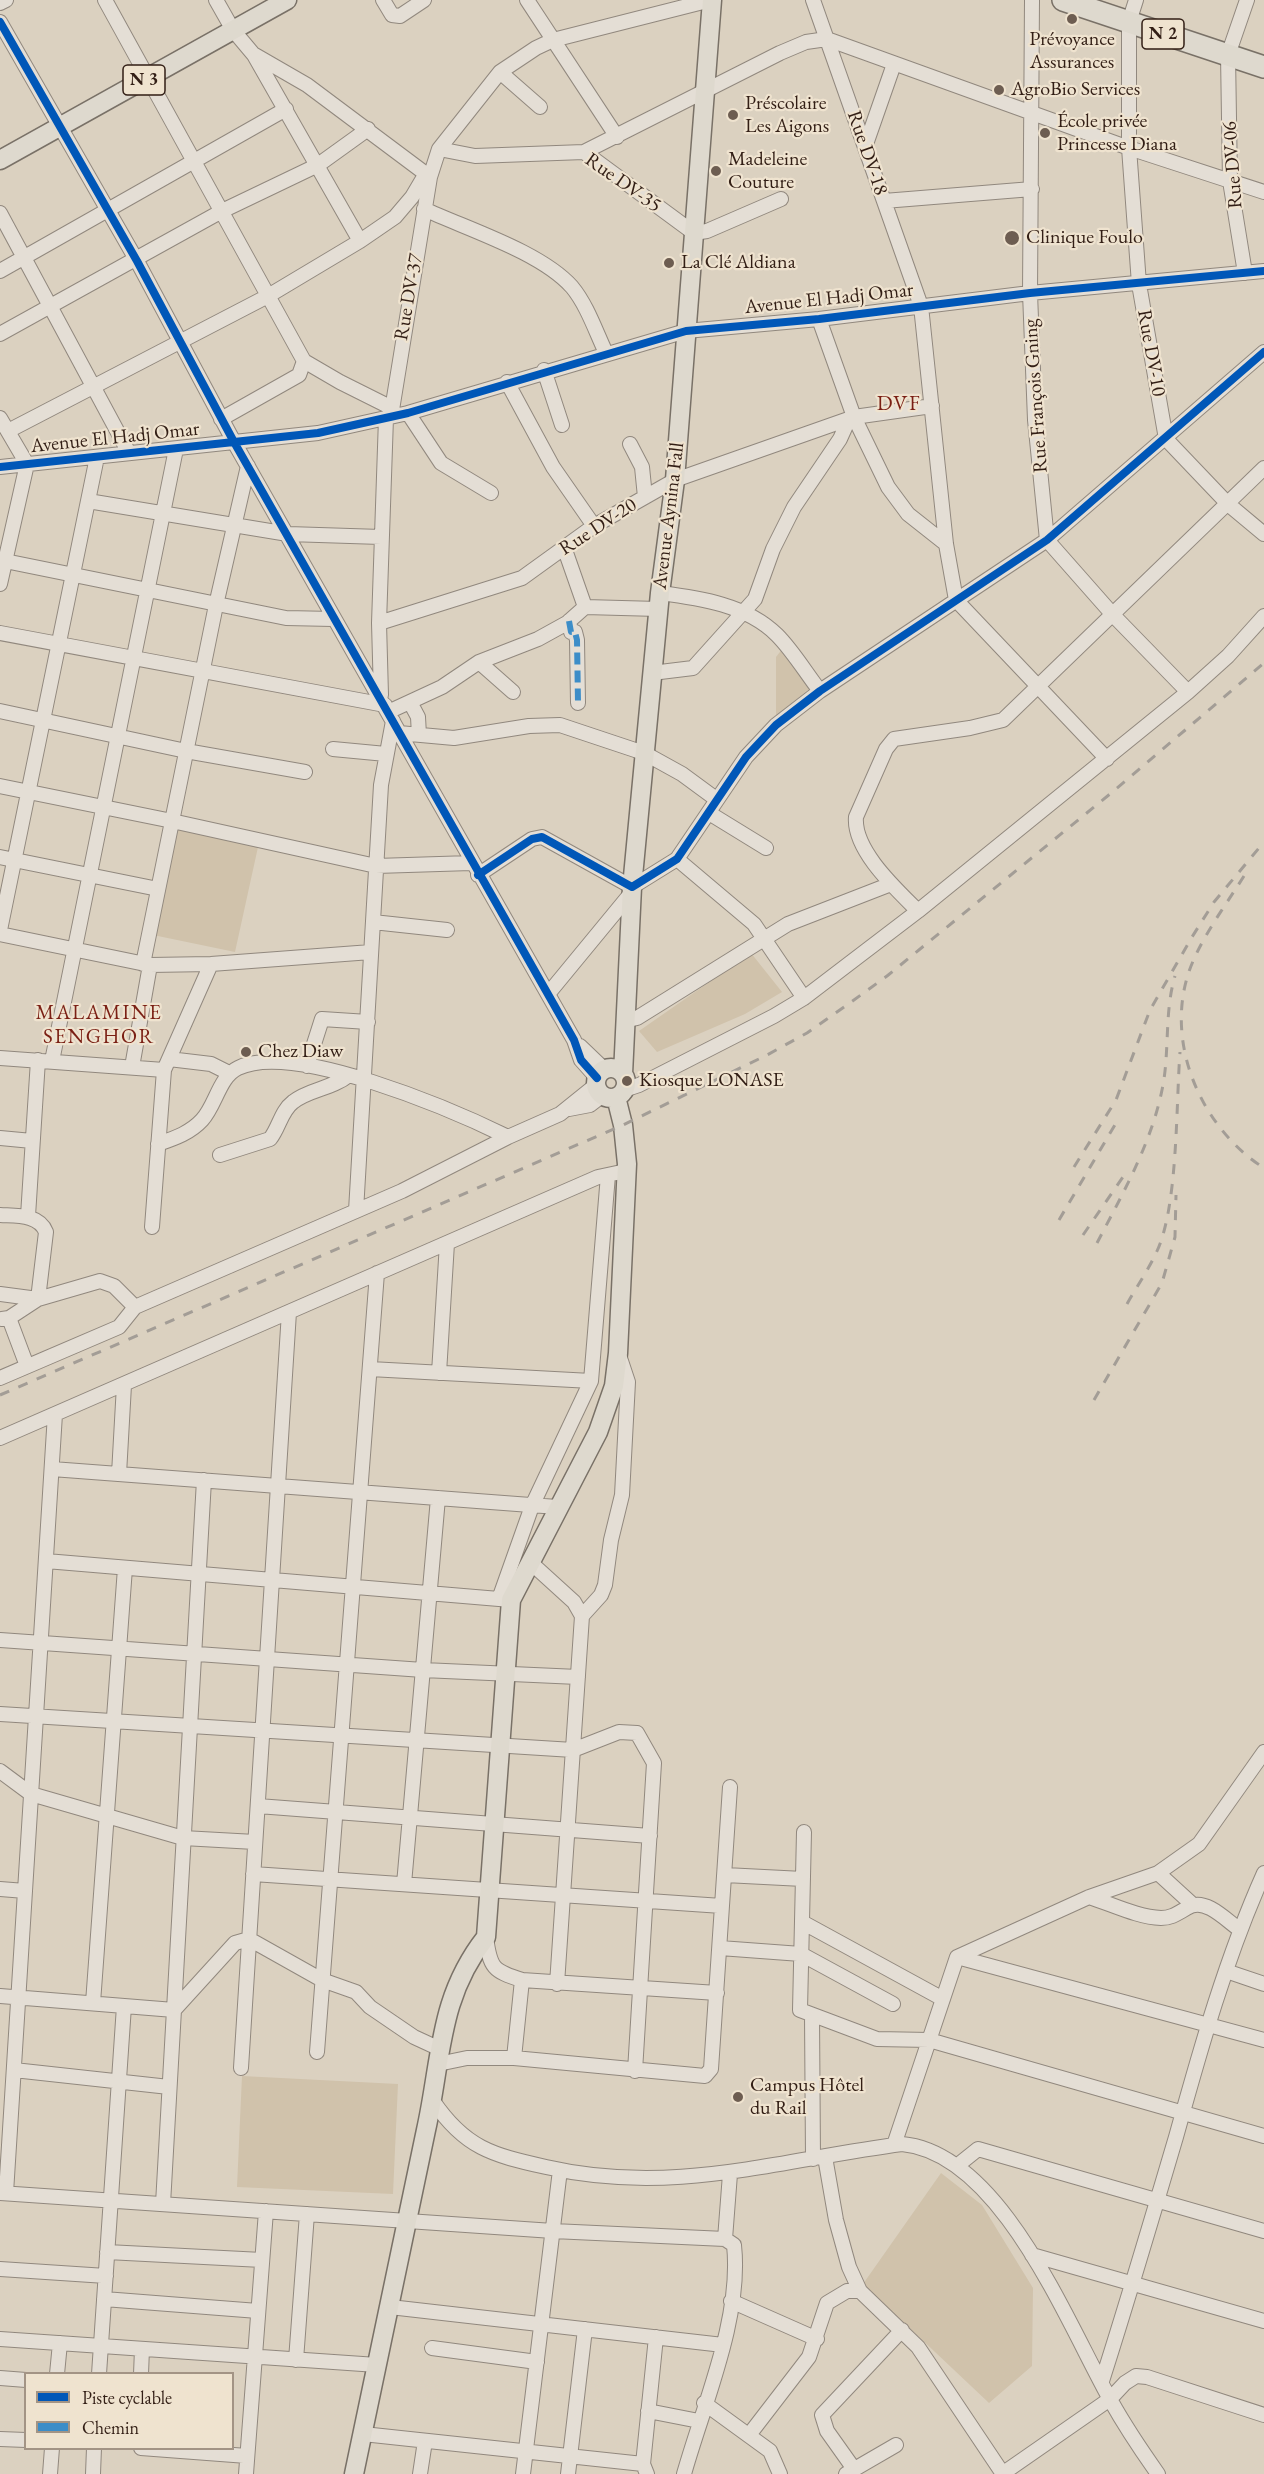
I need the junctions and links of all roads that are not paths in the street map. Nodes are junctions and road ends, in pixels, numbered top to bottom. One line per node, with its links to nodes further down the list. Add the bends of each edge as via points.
1 (6, 0): 14 (street)
2 (105, 0): 25 (street)
3 (216, 0): 17 (street)
4 (287, 0): 17 (main road, N 3)
5 (382, 0): 6 (street, via 392,15 399,16)
6 (424, 0)
7 (527, 0): 19 (street)
8 (711, 0): 19 (street); 26 (main road, Avenue Aynina Fall)
9 (813, 0): 18 (street, Rue DV-18)
10 (1032, 0): 29 (street, Rue François Gning)
11 (1063, 0): 16 (highway, N 2)
12 (1136, 0): 16 (street, Rue DV-10)
13 (1247, 0): 21 (street, Rue DV-06)
14 (0, 3)
15 (0, 22): 30 (street)
16 (1129, 22): 21 (highway, N 2); 34 (street, Rue DV-10)
17 (233, 30): 20 (street); 25 (main road, N 3)
18 (827, 39): 22 (street); 26 (street, via 798,46); 33 (street, Rue DV-18)
19 (553, 40): 24 (street); 32 (street)
20 (254, 54): 28 (street); 31 (street, via 307,85)
21 (1228, 55): 23 (highway, N 2); 41 (street, Rue DV-06)
22 (894, 64): 29 (street); 33 (street)
23 (1264, 67)
24 (500, 72): 27 (street); 35 (street)
25 (148, 78): 30 (main road, N 3); 38 (street)
26 (705, 93): 32 (street); 50 (main road, Avenue Aynina Fall)
27 (540, 107)
28 (286, 109): 38 (street); 39 (street)
29 (1033, 114): 34 (street); 42 (street, Rue François Gning)
30 (59, 127): 37 (main road, N 3); 46 (street)
31 (368, 129): 39 (street); 40 (street)
32 (617, 137): 36 (street)
33 (865, 147): 45 (street, Rue DV-18)
34 (1128, 148): 41 (street); 57 (street, Rue DV-10)
35 (439, 149): 36 (street, Rue DV-35, via 475,156); 40 (street)
36 (584, 152): 50 (street, Rue DV-35)
37 (0, 160)
38 (195, 162): 46 (street); 48 (street)
39 (318, 165): 48 (street); 51 (street)
40 (428, 176): 47 (street, Rue DV-37); 51 (street, via 395,217)
41 (1230, 181): 43 (street); 56 (street, Rue DV-06)
42 (1032, 189): 45 (street); 58 (street, Rue François Gning)
43 (1264, 192)
44 (781, 199): 50 (street)
45 (884, 201): 60 (street, Rue DV-18)
46 (107, 210): 52 (street); 53 (street)
47 (424, 210): 66 (street, via 552,270 574,290); 74 (street, Rue DV-37)
48 (222, 211): 53 (street); 59 (street)
49 (0, 213): 52 (street)
50 (694, 233): 63 (main road, Avenue Aynina Fall)
51 (360, 241): 59 (street)
52 (26, 258): 54 (street); 61 (street)
53 (137, 261): 61 (street); 65 (street)
54 (0, 271)
55 (1264, 271): 56 (street, Avenue El Hadj Omar)
56 (1245, 273): 57 (street, Avenue El Hadj Omar)
57 (1139, 284): 58 (street, Avenue El Hadj Omar); 80 (street, Rue DV-10)
58 (1030, 293): 60 (street, Avenue El Hadj Omar); 101 (street, Rue François Gning, via 1035,420)
59 (268, 296): 65 (street); 68 (street)
60 (921, 306): 62 (street, Avenue El Hadj Omar); 72 (street, Rue DV-18)
61 (50, 308): 64 (street); 71 (street)
62 (819, 319): 63 (street, Avenue El Hadj Omar); 76 (street)
63 (686, 330): 66 (street, Avenue El Hadj Omar); 90 (main road, Avenue Aynina Fall)
64 (0, 334)
65 (178, 342): 71 (street); 77 (street)
66 (606, 353): 69 (street, Avenue El Hadj Omar)
67 (1262, 359): 80 (street)
68 (304, 361): 74 (street); 77 (street, via 299,375)
69 (544, 370): 70 (street, Avenue El Hadj Omar); 78 (street)
70 (507, 382): 73 (street, Avenue El Hadj Omar); 96 (street, via 553,467)
71 (93, 387): 79 (street); 84 (street)
72 (932, 406): 76 (street, Rue DV-20); 102 (street, Rue DV-18)
73 (408, 413): 74 (street, Avenue El Hadj Omar); 91 (street, via 441,463)
74 (390, 414): 81 (street, Avenue El Hadj Omar, via 318,433); 100 (street, Rue DV-37)
75 (0, 418): 79 (street)
76 (852, 418): 90 (street, Rue DV-20); 102 (street, via 888,487 908,514); 112 (street, via 794,507)
77 (221, 419): 81 (street)
78 (562, 426)
79 (8, 431): 86 (street)
80 (1166, 439): 94 (street); 101 (street)
81 (234, 442): 83 (street, Avenue El Hadj Omar); 87 (street)
82 (630, 444): 92 (street, via 642,467)
83 (176, 448): 84 (street, Avenue El Hadj Omar); 95 (street)
84 (129, 453): 85 (street, Avenue El Hadj Omar)
85 (97, 457): 86 (street, Avenue El Hadj Omar); 93 (street)
86 (27, 464): 88 (street, Avenue El Hadj Omar); 104 (street)
87 (248, 466): 97 (street); 98 (street)
88 (0, 467)
89 (1264, 468): 94 (street)
90 (675, 480): 92 (street, Rue DV-20); 109 (main road, Avenue Aynina Fall)
91 (491, 493)
92 (645, 497): 96 (street, Rue DV-20)
93 (88, 501): 95 (street); 105 (street)
94 (1228, 504): 99 (street); 113 (street)
95 (163, 513): 97 (street); 107 (street)
96 (594, 526): 103 (street, Rue DV-20)
97 (234, 527): 98 (street); 110 (street)
98 (288, 534): 100 (street); 115 (street)
99 (1264, 534)
100 (381, 537): 117 (street, Rue DV-37)
101 (1047, 540): 108 (street); 113 (street)
102 (946, 544): 108 (street, Rue DV-18)
103 (564, 547): 111 (street); 117 (street, Rue DV-20, via 522,578)
104 (5, 561): 105 (street); 106 (street)
105 (73, 574): 107 (street); 119 (street)
106 (0, 584)
107 (147, 588): 110 (street); 120 (street)
108 (956, 600): 124 (street); 125 (street)
109 (659, 601): 111 (street); 112 (street, via 704,599); 123 (main road, Avenue Aynina Fall)
110 (216, 605): 115 (street, via 286,618); 122 (street)
111 (585, 607): 116 (street)
112 (745, 613): 123 (street, via 693,668); 125 (street, via 777,635)
113 (1114, 616): 124 (street); 127 (street)
114 (1264, 616): 127 (street)
115 (333, 619): 131 (street)
116 (569, 621): 121 (street, via 538,639); 129 (street, via 577,640)
117 (379, 623): 131 (street, Rue DV-37)
118 (0, 633): 119 (street)
119 (59, 644): 120 (street); 132 (street)
120 (133, 658): 122 (street); 134 (street)
121 (479, 662): 126 (street); 128 (street, via 442,687)
122 (202, 671): 131 (street); 136 (street)
123 (652, 673): 137 (main road, Avenue Aynina Fall)
124 (1038, 685): 139 (street); 154 (street, via 1003,720 899,736 886,749 856,817 855,829)
125 (820, 691): 143 (street, via 776,725 746,757)
126 (513, 692)
127 (1188, 692): 139 (street)
128 (410, 702): 131 (street); 133 (street, via 418,717)
129 (578, 703)
130 (0, 711): 132 (street)
131 (389, 714): 133 (street); 138 (street); 152 (street)
132 (43, 722): 134 (street); 142 (street)
133 (419, 735): 137 (street, via 454,738 560,725)
134 (117, 737): 136 (street); 144 (street)
135 (333, 749): 138 (street)
136 (186, 751): 140 (street); 146 (street)
137 (644, 753): 143 (street); 156 (main road, Avenue Aynina Fall)
138 (386, 754): 151 (street)
139 (1107, 759): 157 (street)
140 (305, 771)
141 (0, 786): 142 (street)
142 (28, 792): 144 (street); 150 (street)
143 (716, 799): 145 (street)
144 (104, 807): 146 (street); 153 (street)
145 (709, 813): 147 (street); 149 (street)
146 (172, 821): 151 (street); 155 (street)
147 (766, 848)
148 (0, 857): 150 (street)
149 (677, 859): 156 (street); 161 (street, via 754,924)
150 (15, 860): 153 (street); 160 (street)
151 (376, 867): 152 (street); 158 (street)
152 (474, 869): 156 (street, via 542,837); 166 (street)
153 (90, 875): 155 (street); 162 (street)
154 (891, 884): 157 (street); 161 (street, via 788,924)
155 (158, 889): 165 (street)
156 (632, 890): 166 (street); 169 (main road, Avenue Aynina Fall)
157 (918, 911): 167 (street)
158 (373, 922): 159 (street); 163 (street)
159 (447, 930)
160 (0, 932): 162 (street)
161 (765, 939): 167 (street); 169 (street)
162 (75, 950): 165 (street); 172 (street)
163 (371, 952): 164 (street); 168 (street)
164 (211, 964): 165 (street); 173 (street)
165 (146, 965): 175 (street)
166 (548, 994): 179 (street, via 574,1040)
167 (804, 998): 179 (street, via 654,1076 635,1075)
168 (368, 1022): 174 (street, via 322,1019); 178 (street)
169 (624, 1026): 179 (main road, Avenue Aynina Fall)
170 (0, 1058): 171 (street)
171 (38, 1060): 172 (street); 182 (street)
172 (52, 1061): 175 (street)
173 (166, 1064): 175 (street); 176 (street, via 211,1064); 183 (street)
174 (307, 1066): 176 (street, via 257,1061); 177 (street)
175 (132, 1067)
176 (229, 1073): 183 (street, via 202,1119 184,1134)
177 (349, 1075): 178 (street); 184 (street, via 337,1085 290,1104 270,1139)
178 (365, 1078): 180 (street); 187 (street)
179 (611, 1082): 180 (street, via 569,1109); 185 (main road, Avenue Aynina Fall, via 624,1125)
180 (508, 1137): 187 (street)
181 (0, 1138): 182 (street)
182 (32, 1141): 189 (street)
183 (158, 1144): 190 (street)
184 (220, 1155)
185 (626, 1171): 186 (street); 198 (main road, Avenue Aynina Fall)
186 (608, 1175): 191 (street); 203 (street)
187 (356, 1211): 195 (street)
188 (0, 1215): 189 (street)
189 (28, 1216): 194 (street, via 45,1227 46,1232)
190 (152, 1227)
191 (447, 1243): 192 (street); 201 (street)
192 (377, 1274): 196 (street); 200 (street)
193 (0, 1294): 194 (street)
194 (38, 1299): 195 (street, via 99,1281 114,1287); 197 (street)
195 (135, 1307): 199 (street, via 119,1327)
196 (290, 1312): 204 (street); 210 (street)
197 (4, 1319): 199 (street)
198 (618, 1353): 214 (main road, Avenue Aynina Fall, via 608,1407); 223 (street, via 628,1382 622,1495 605,1585)
199 (27, 1366): 202 (street)
200 (370, 1369): 201 (street); 211 (street)
201 (439, 1373): 203 (street)
202 (0, 1378)
203 (591, 1381): 213 (street)
204 (124, 1384): 205 (street); 208 (street)
205 (55, 1414): 206 (street); 207 (street)
206 (0, 1438)
207 (52, 1469): 208 (street); 215 (street)
208 (120, 1474): 209 (street)
209 (204, 1480): 210 (street); 218 (street)
210 (278, 1486): 211 (street); 219 (street)
211 (360, 1492): 212 (street); 220 (street)
212 (438, 1498): 213 (street); 221 (street)
213 (532, 1506): 214 (street); 222 (street)
214 (557, 1508): 216 (main road, Avenue Aynina Fall)
215 (46, 1561): 217 (street); 225 (street)
216 (530, 1562): 222 (main road, Avenue Aynina Fall); 223 (street, via 574,1602)
217 (125, 1568): 218 (street); 226 (street)
218 (198, 1574): 219 (street); 227 (street)
219 (272, 1580): 220 (street); 228 (street)
220 (353, 1587): 221 (street); 229 (street)
221 (429, 1593): 222 (street); 230 (street)
222 (505, 1599): 231 (main road)
223 (582, 1616): 232 (street)
224 (0, 1640): 225 (street)
225 (41, 1642): 226 (street); 234 (street)
226 (119, 1648): 227 (street); 235 (street)
227 (194, 1654): 228 (street); 236 (street)
228 (267, 1659): 229 (street); 237 (street)
229 (347, 1665): 230 (street); 238 (street)
230 (423, 1670): 231 (street); 239 (street)
231 (506, 1672): 232 (street); 240 (main road)
232 (578, 1677): 241 (street)
233 (0, 1714): 234 (street)
234 (36, 1716): 235 (street); 245 (street)
235 (113, 1721): 236 (street); 248 (street)
236 (190, 1726): 237 (street); 254 (street)
237 (263, 1730): 238 (street); 246 (street)
238 (341, 1735): 239 (street); 247 (street)
239 (417, 1740): 240 (street); 249 (street)
240 (500, 1745): 241 (street); 250 (main road)
241 (573, 1750): 251 (street); 253 (street, via 619,1732 637,1733 654,1764)
242 (1264, 1752): 256 (street, via 1199,1844)
243 (0, 1771): 245 (street)
244 (730, 1787): 259 (street)
245 (31, 1794): 248 (street); 265 (street)
246 (258, 1806): 247 (street); 255 (street)
247 (336, 1812): 249 (street); 260 (street)
248 (106, 1815): 254 (street); 288 (street)
249 (410, 1818): 250 (street); 262 (street)
250 (495, 1824): 251 (street); 264 (main road)
251 (568, 1830): 253 (street); 266 (street)
252 (804, 1832): 261 (street)
253 (650, 1836): 268 (street)
254 (183, 1838): 255 (street); 291 (street)
255 (255, 1842): 258 (street)
256 (1158, 1873): 267 (street); 269 (street)
257 (1264, 1873): 272 (street)
258 (253, 1874): 260 (street); 274 (street)
259 (724, 1875): 261 (street); 270 (street)
260 (330, 1879): 262 (street); 279 (street)
261 (803, 1879): 271 (street)
262 (404, 1884): 264 (street)
263 (0, 1889): 265 (street)
264 (490, 1890): 266 (street); 273 (main road)
265 (25, 1892): 286 (street)
266 (563, 1895): 268 (street); 281 (street)
267 (1089, 1897): 269 (street, via 1160,1918 1172,1917); 277 (street)
268 (646, 1900): 270 (street); 283 (street)
269 (1193, 1905): 272 (street, via 1211,1910)
270 (722, 1906): 275 (street)
271 (802, 1922): 276 (street); 287 (street)
272 (1239, 1929): 278 (street)
273 (486, 1937): 280 (street, via 489,1960 499,1972); 297 (main road, via 454,1990)
274 (249, 1939): 279 (street); 291 (street, via 235,1944); 299 (street)
275 (720, 1948): 276 (street); 284 (street)
276 (801, 1954): 289 (street); 292 (street, via 800,2010)
277 (957, 1957): 287 (street); 293 (street)
278 (1226, 1971): 282 (street); 293 (street)
279 (322, 1980): 296 (street); 297 (street, via 356,1992)
280 (522, 1980): 281 (street); 298 (street)
281 (557, 1984): 283 (street)
282 (1264, 1984)
283 (640, 1989): 284 (street); 301 (street)
284 (717, 1993): 301 (street, via 711,2070 705,2076)
285 (0, 1996): 286 (street)
286 (18, 1997): 288 (street); 300 (street)
287 (943, 1999): 294 (street)
288 (93, 2003): 290 (street)
289 (893, 2004)
290 (124, 2006): 291 (street); 302 (street)
291 (174, 2010): 303 (street)
292 (812, 2015): 294 (street, via 877,2039); 309 (street)
293 (1209, 2024): 295 (street); 306 (street)
294 (929, 2040): 306 (street); 308 (street)
295 (1264, 2040)
296 (317, 2052)
297 (439, 2057): 298 (street); 305 (main road)
298 (514, 2058): 301 (street)
299 (241, 2068)
300 (14, 2070): 302 (street); 304 (street)
301 (635, 2071)
302 (119, 2082): 303 (street); 315 (street)
303 (170, 2087): 316 (street)
304 (6, 2100): 313 (street)
305 (433, 2101): 311 (street, via 455,2131 481,2147 508,2159); 319 (main road)
306 (1183, 2112): 307 (street); 314 (street)
307 (1263, 2132)
308 (894, 2145): 309 (street); 310 (street, via 922,2146)
309 (819, 2158): 312 (street); 329 (street, via 849,2267)
310 (958, 2166): 314 (street, via 978,2149); 324 (street, via 981,2186)
311 (560, 2170): 312 (street, via 640,2179); 320 (street)
312 (730, 2174): 322 (street)
313 (3, 2193): 315 (street)
314 (1157, 2200): 321 (street); 328 (street)
315 (111, 2201): 316 (street); 323 (street)
316 (163, 2204): 317 (street)
317 (266, 2211): 318 (street); 325 (street)
318 (307, 2214): 319 (street); 347 (street)
319 (406, 2221): 320 (street); 332 (main road)
320 (553, 2231): 322 (street); 335 (street)
321 (1264, 2231)
322 (725, 2239): 331 (street, via 734,2245 736,2264)
323 (107, 2252): 325 (street); 327 (street)
324 (1032, 2255): 328 (street); 355 (street)
325 (262, 2260): 333 (street)
326 (0, 2269): 327 (street)
327 (106, 2276): 330 (street)
328 (1134, 2282): 334 (street); 355 (street)
329 (860, 2291): 337 (street); 340 (street, via 837,2294 827,2303)
330 (104, 2299): 333 (street); 343 (street)
331 (731, 2301): 340 (street); 342 (street)
332 (390, 2307): 335 (street); 349 (main road)
333 (258, 2311): 346 (street)
334 (1264, 2321)
335 (541, 2324): 336 (street); 348 (street)
336 (585, 2329): 338 (street); 372 (street)
337 (902, 2330): 374 (street, via 822,2415); 384 (street, via 926,2358)
338 (656, 2337): 342 (street); 358 (street)
339 (0, 2339): 341 (street)
340 (817, 2339): 362 (street, via 809,2357)
341 (60, 2343): 343 (street); 350 (street)
342 (723, 2345): 357 (street)
343 (101, 2346): 345 (street); 351 (street)
344 (432, 2348): 348 (street)
345 (142, 2349): 346 (street); 352 (street)
346 (255, 2357): 347 (street); 371 (street)
347 (296, 2360): 349 (street)
348 (537, 2361): 370 (street)
349 (377, 2365): 361 (main road)
350 (57, 2372)
351 (99, 2372)
352 (141, 2372)
353 (0, 2378): 354 (street)
354 (24, 2380)
355 (1102, 2381): 356 (street)
356 (1110, 2399): 359 (street, via 1136,2376 1147,2377); 384 (street); 385 (street)
357 (704, 2403): 360 (street); 362 (street)
358 (648, 2411): 360 (street); 373 (street)
359 (1264, 2415)
360 (699, 2421): 382 (street)
361 (363, 2434): 365 (street); 378 (main road)
362 (749, 2435): 383 (street, via 770,2451)
363 (0, 2439): 364 (street)
364 (24, 2440)
365 (425, 2441): 370 (street); 379 (street)
366 (896, 2445): 374 (street)
367 (52, 2450): 375 (street)
368 (94, 2450): 376 (street)
369 (168, 2450): 371 (street)
370 (526, 2451): 372 (street); 380 (street)
371 (247, 2456): 377 (street)
372 (570, 2456): 373 (street); 381 (street)
373 (645, 2469)
374 (850, 2472)
375 (50, 2474)
376 (93, 2474)
377 (246, 2474)
378 (354, 2474)
379 (420, 2474)
380 (523, 2474)
381 (568, 2474)
382 (684, 2474)
383 (780, 2474)
384 (1002, 2474)
385 (1158, 2474)

